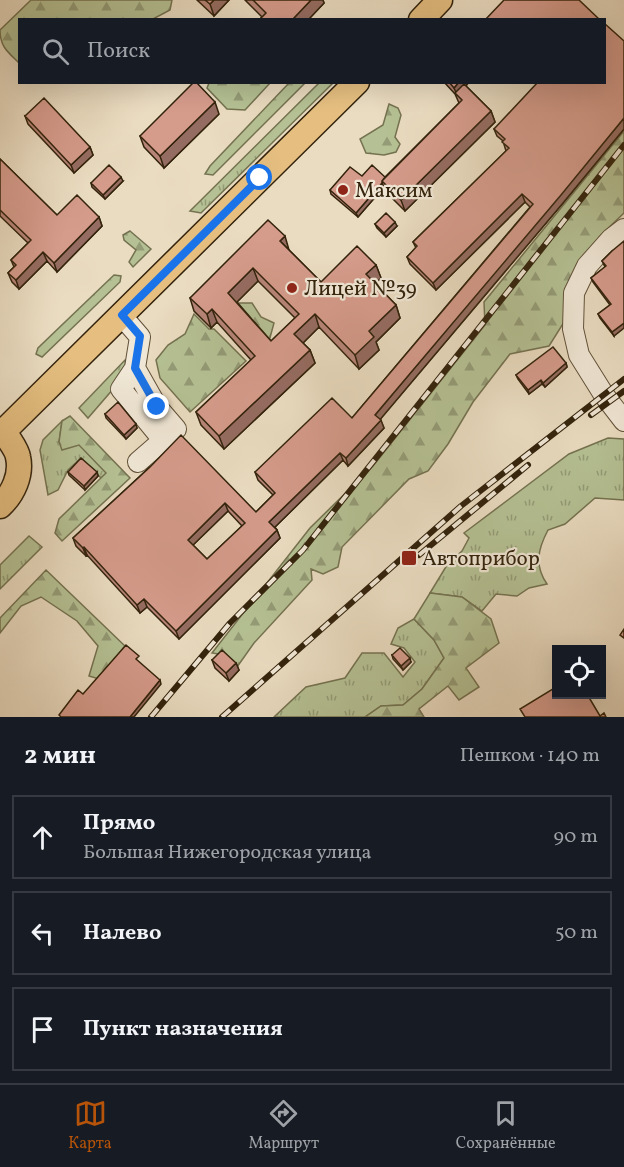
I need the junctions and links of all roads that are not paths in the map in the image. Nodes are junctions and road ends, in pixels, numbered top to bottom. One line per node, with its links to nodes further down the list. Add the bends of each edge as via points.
1 (440, 0): 2 (main road)
2 (423, 18)
3 (355, 84): 5 (main road)
4 (624, 229): 6 (street, via 587,266 574,293 573,329 579,355)
5 (122, 315): 7 (main road); 8 (street, via 140,336 135,368 157,407 176,429)
6 (624, 421)
7 (2, 433): 9 (main road, via 18,456 18,477 8,499)
8 (138, 462)
9 (0, 506)

